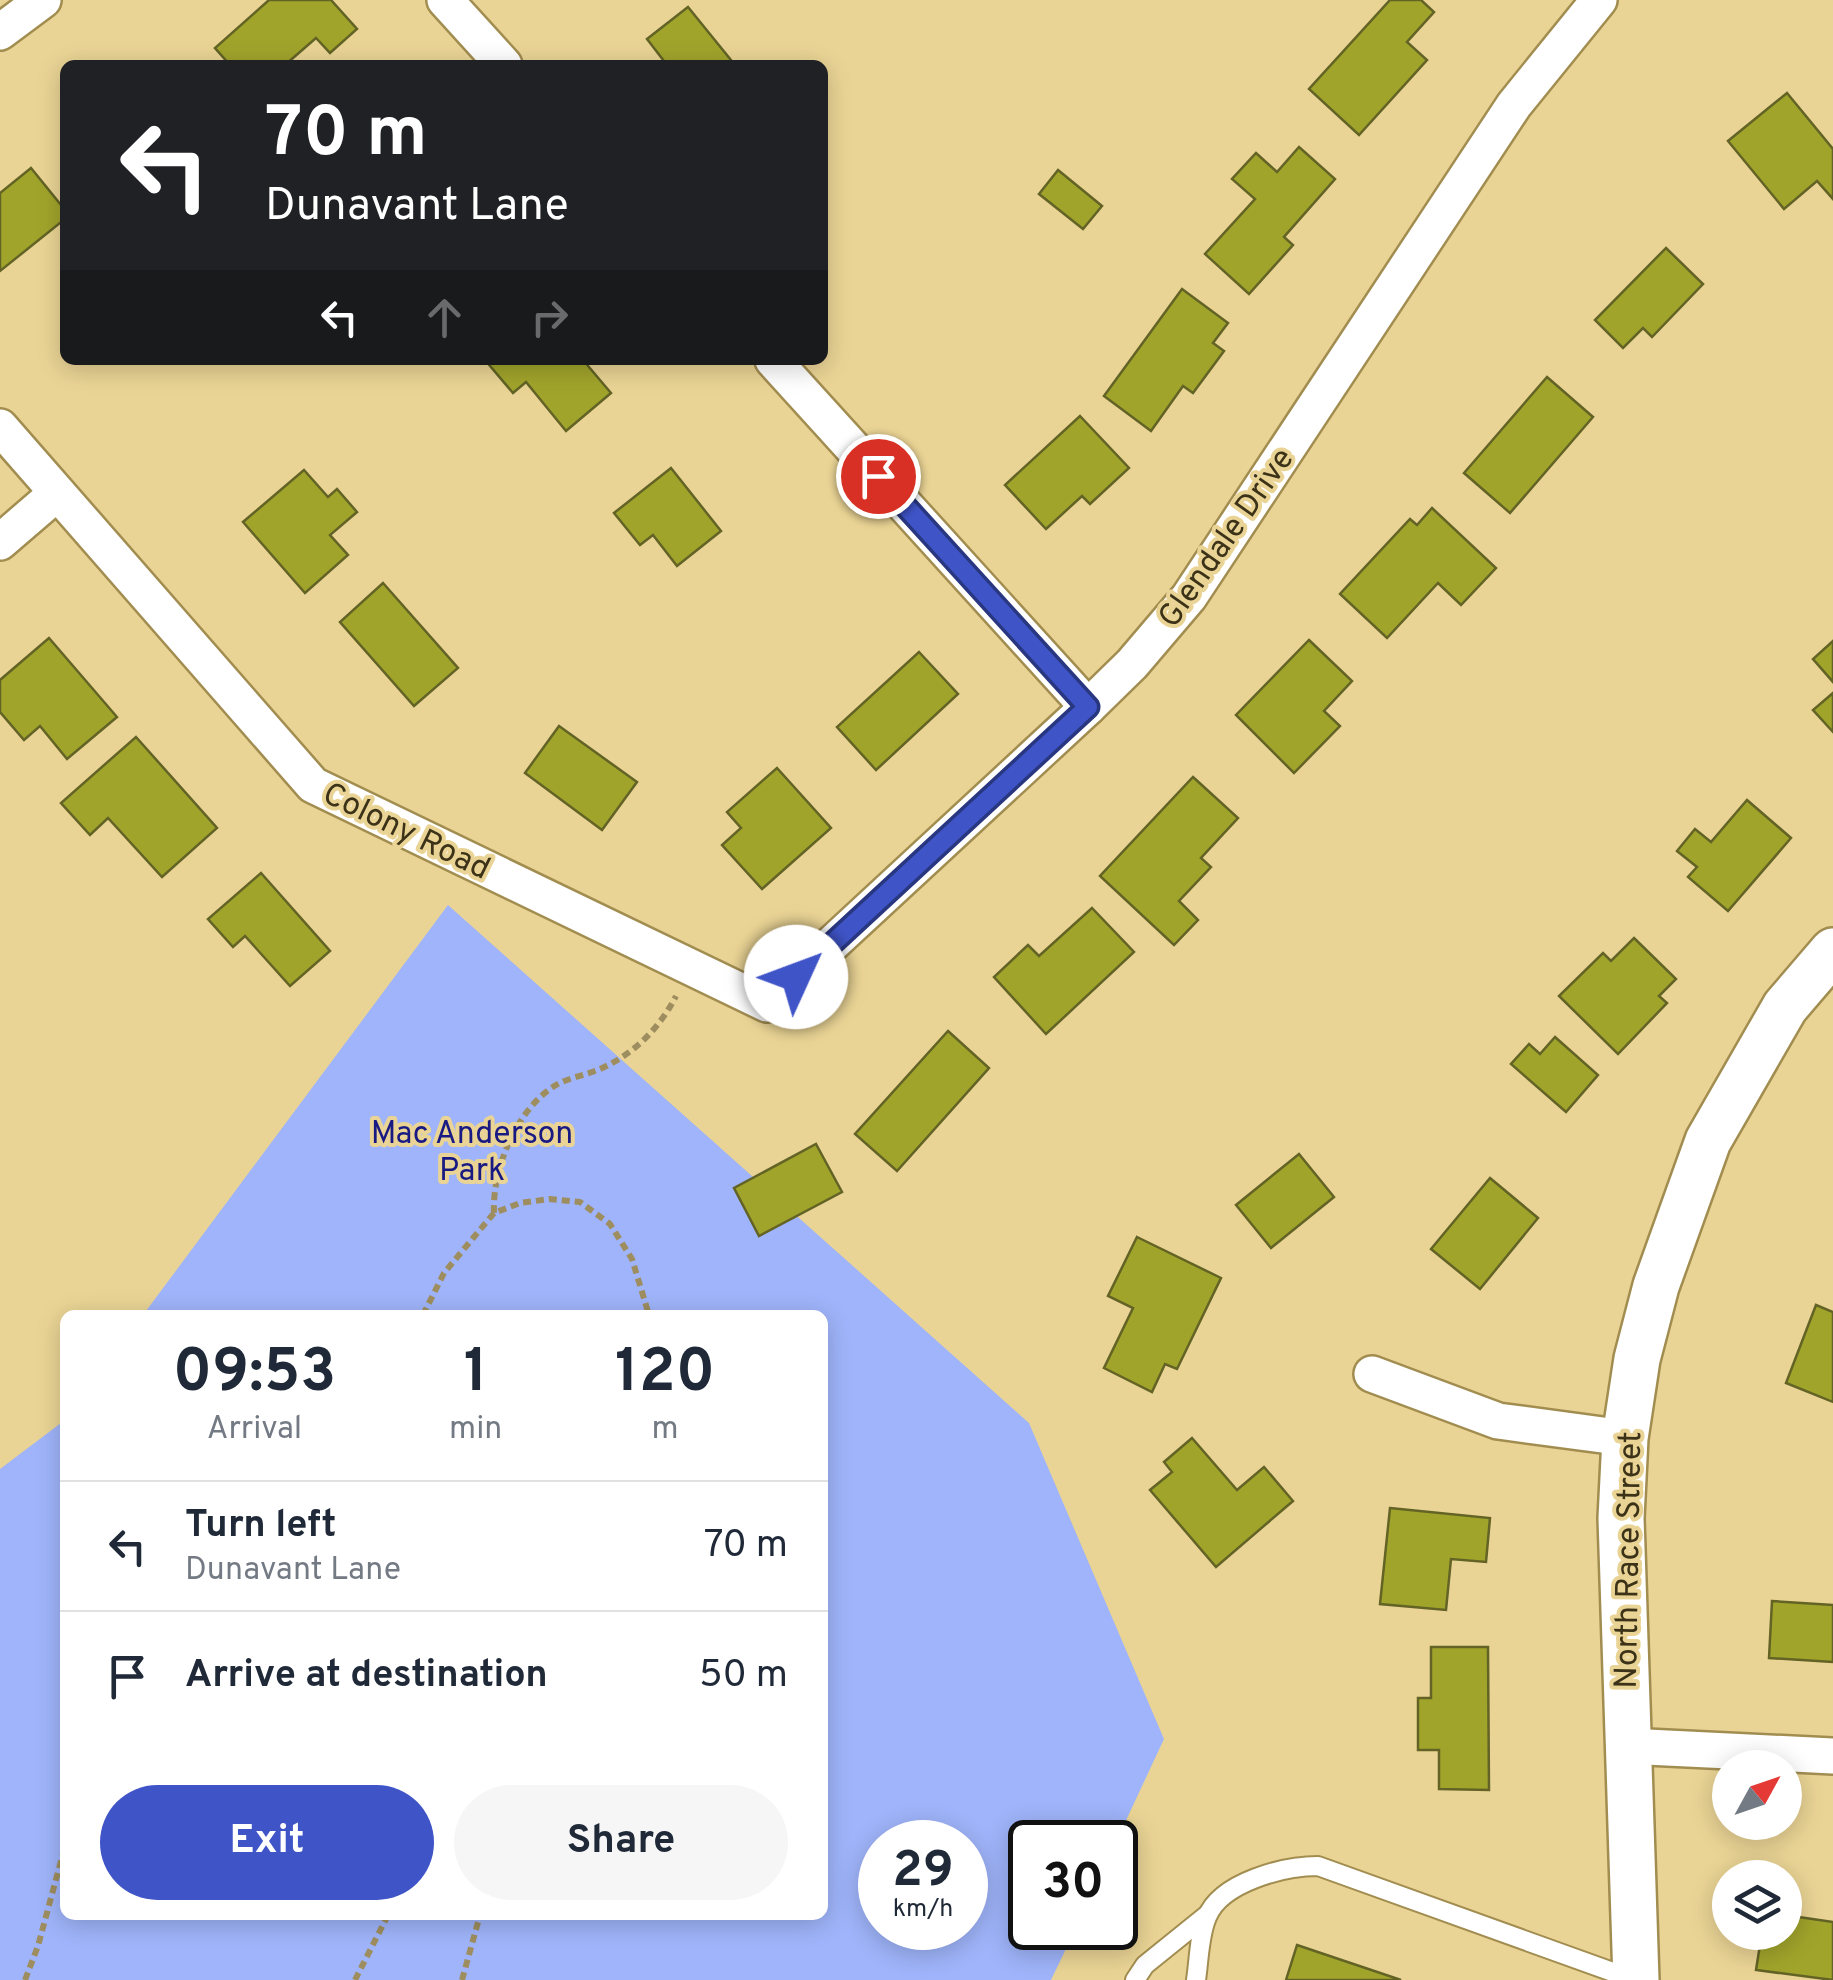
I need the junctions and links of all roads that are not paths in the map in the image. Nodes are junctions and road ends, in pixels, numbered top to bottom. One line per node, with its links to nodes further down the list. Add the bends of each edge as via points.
1 (43, 0): 4 (street)
2 (445, 0): 5 (street)
3 (1600, 0): 10 (street, Glendale Drive, via 1514,105 1189,597)
4 (0, 32)
5 (499, 60)
6 (777, 365): 10 (street)
7 (0, 428): 8 (street, Colony Road)
8 (57, 494): 9 (street); 12 (street, Colony Road, via 314,785)
9 (0, 542)
10 (1088, 707): 12 (street, Glendale Drive)
11 (1833, 951): 14 (street, North Race Street, via 1786,1007 1708,1141 1656,1286)
12 (767, 1004)
13 (1372, 1374): 14 (street, via 1498,1420)
14 (1626, 1438): 15 (street, North Race Street)
15 (1626, 1746): 16 (street); 20 (street, North Race Street)
16 (1833, 1756)
17 (1207, 1915): 18 (lane); 19 (lane); 20 (lane, via 1253,1877 1318,1866)
18 (1135, 1980)
19 (1196, 1980)
20 (1635, 1980)

